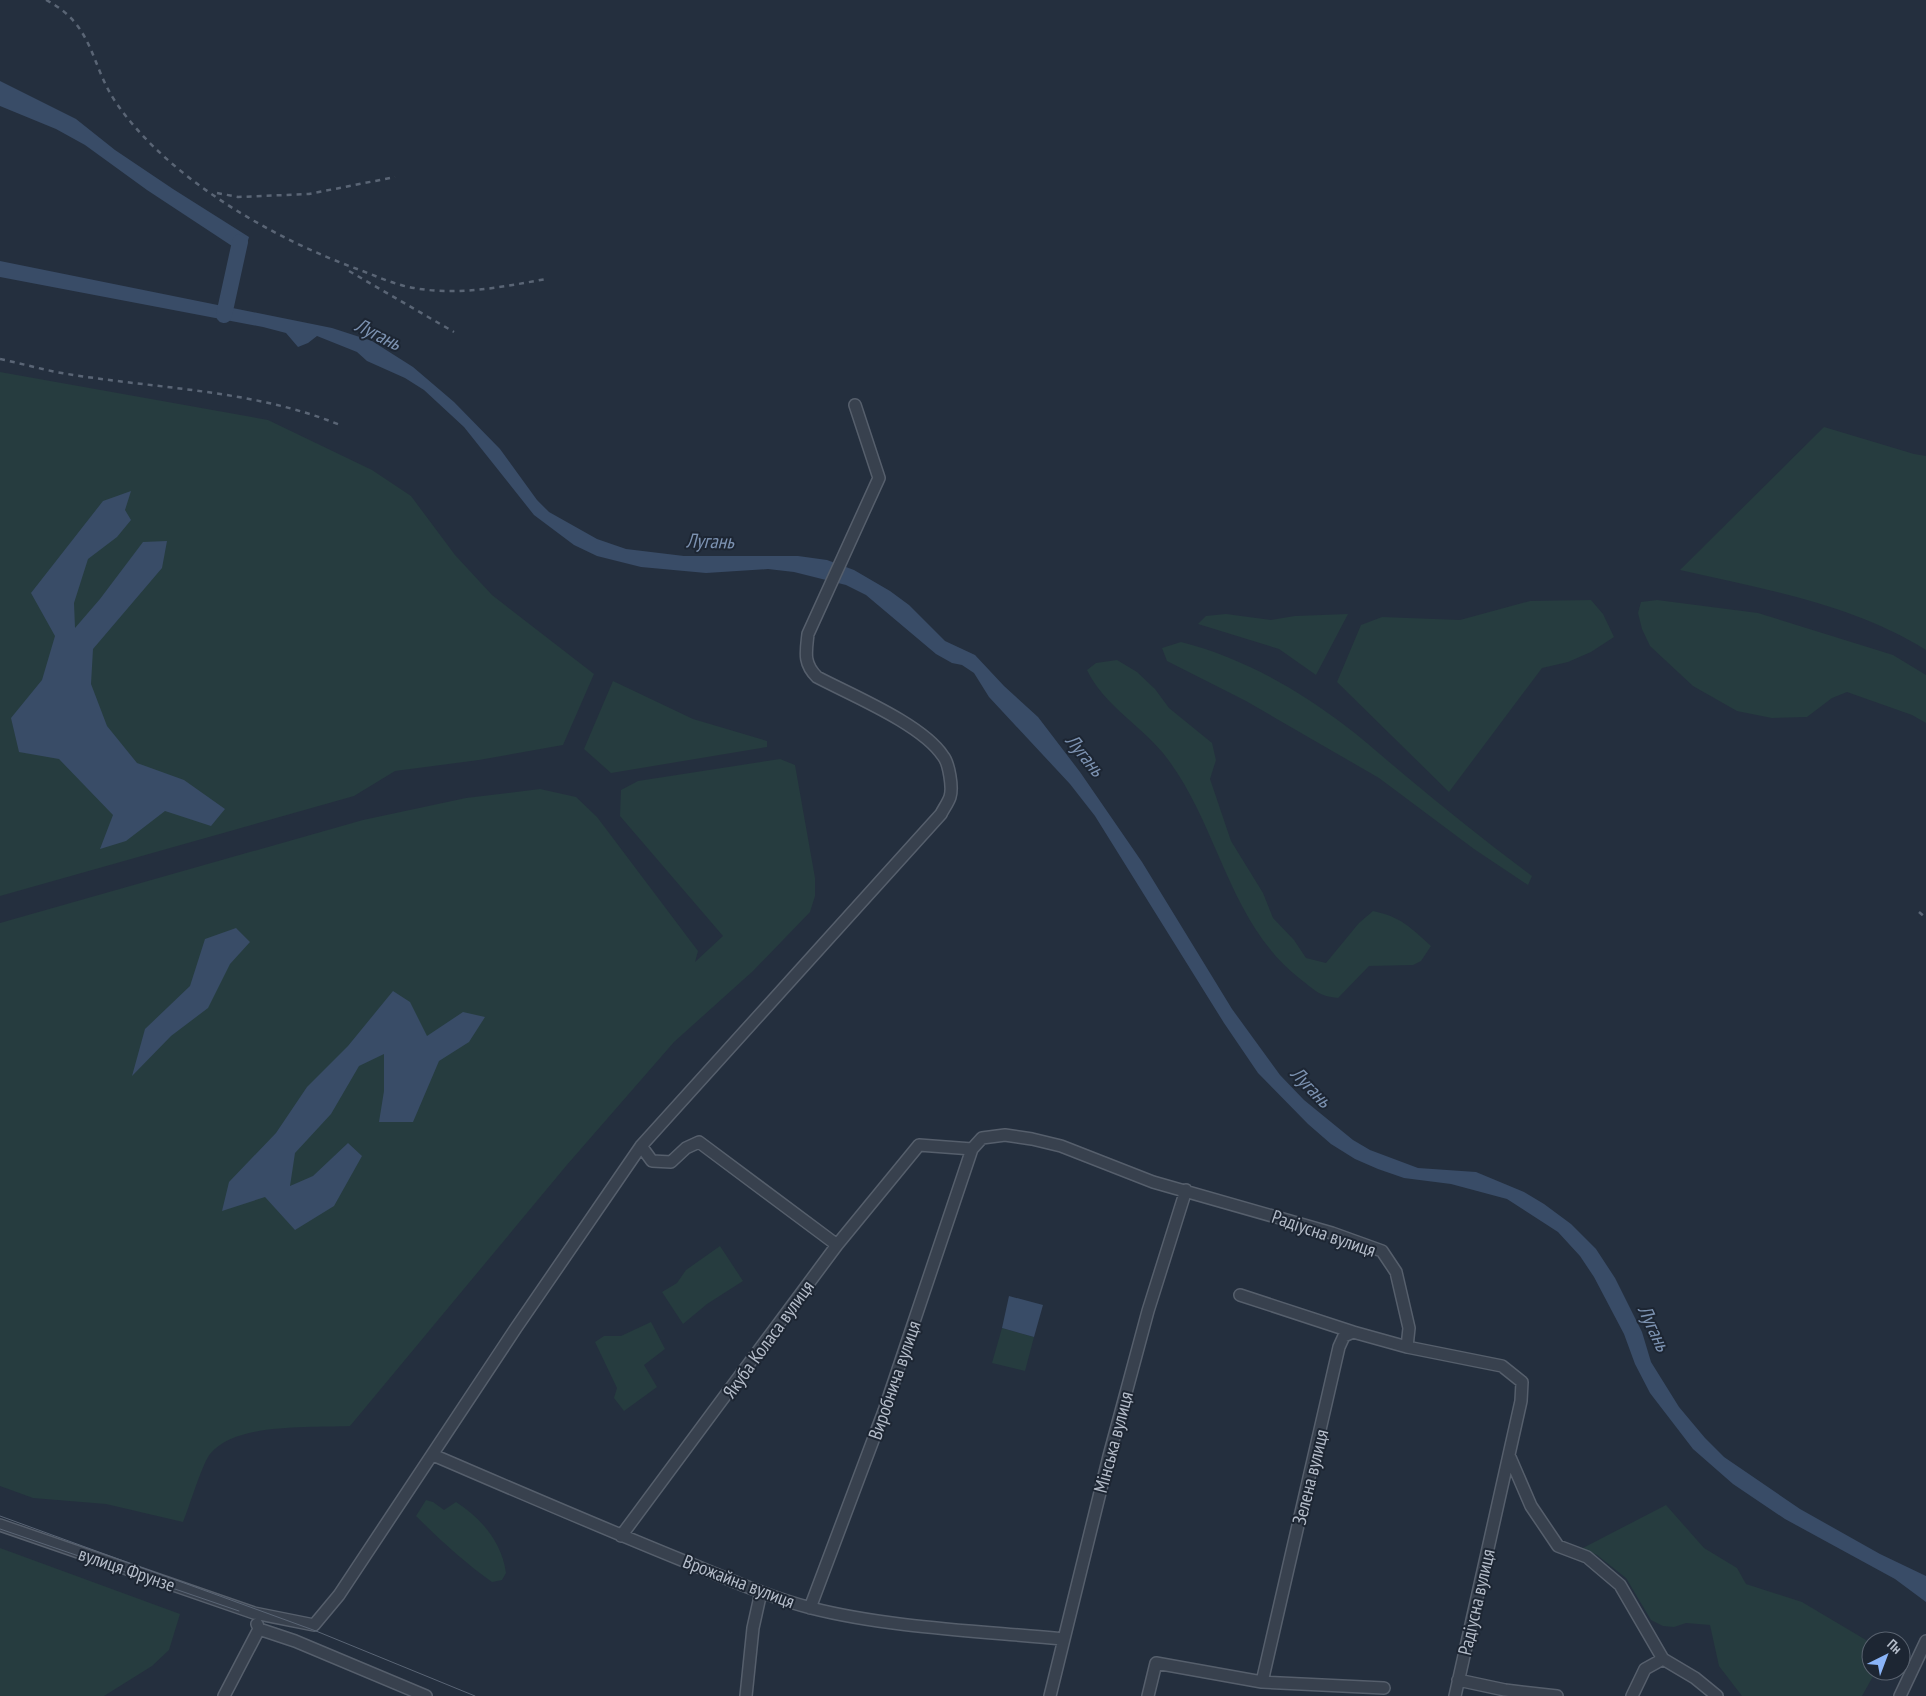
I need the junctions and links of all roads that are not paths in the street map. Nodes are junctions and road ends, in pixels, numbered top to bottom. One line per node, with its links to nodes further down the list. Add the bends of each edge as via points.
1 (855, 405): 2 (street, via 879,478 808,634 808,668 816,677 908,725 933,743 945,757 951,795 941,814)
2 (640, 1146): 5 (street, via 652,1161 671,1162 686,1148 699,1142); 9 (street)
3 (972, 1149): 4 (street, Радіусна вулиця, via 982,1138 1005,1135 1032,1139 1061,1146 1153,1182); 5 (street, Якуба Коласа вулиця, via 919,1145); 14 (street, Виробнича вулиця, via 884,1411)
4 (1186, 1190): 8 (street, Радіусна вулиця, via 1382,1251 1396,1272 1409,1328); 17 (street, Мінська вулиця, via 1148,1311)
5 (837, 1245): 12 (street, Якуба Коласа вулиця)
6 (1240, 1295): 7 (street)
7 (1353, 1332): 8 (street); 21 (street, Зелена вулиця, via 1344,1336 1339,1347)
8 (1407, 1347): 10 (street, Радіусна вулиця, via 1502,1366 1522,1382)
9 (433, 1454): 12 (street, Врожайна вулиця); 15 (street, вулиця Фрунзе, via 338,1595 314,1625)
10 (1508, 1455): 19 (street, via 1531,1506 1558,1546 1587,1557 1620,1585); 20 (street, Радіусна вулиця)
11 (0, 1525): 15 (street, вулиця Фрунзе)
12 (621, 1536): 13 (street, Врожайна вулиця)
13 (761, 1592): 14 (street, Врожайна вулиця); 25 (street, via 753,1628)
14 (810, 1608): 17 (street, Врожайна вулиця, via 922,1625)
15 (254, 1613): 16 (street)
16 (259, 1630): 23 (street); 24 (street, via 294,1641)
17 (1063, 1639): 26 (street, Мінська вулиця)
18 (1926, 1641): 32 (street)
19 (1663, 1659): 30 (street, via 1645,1669); 31 (street)
20 (1458, 1680): 28 (street, Радіусна вулиця); 29 (street)
21 (1262, 1682): 22 (street); 27 (street, via 1156,1663)
22 (1384, 1688)
23 (224, 1696)
24 (426, 1696)
25 (746, 1696)
26 (1050, 1696)
27 (1148, 1696)
28 (1455, 1696)
29 (1557, 1696)
30 (1632, 1696)
31 (1717, 1696)
32 (1900, 1696)

